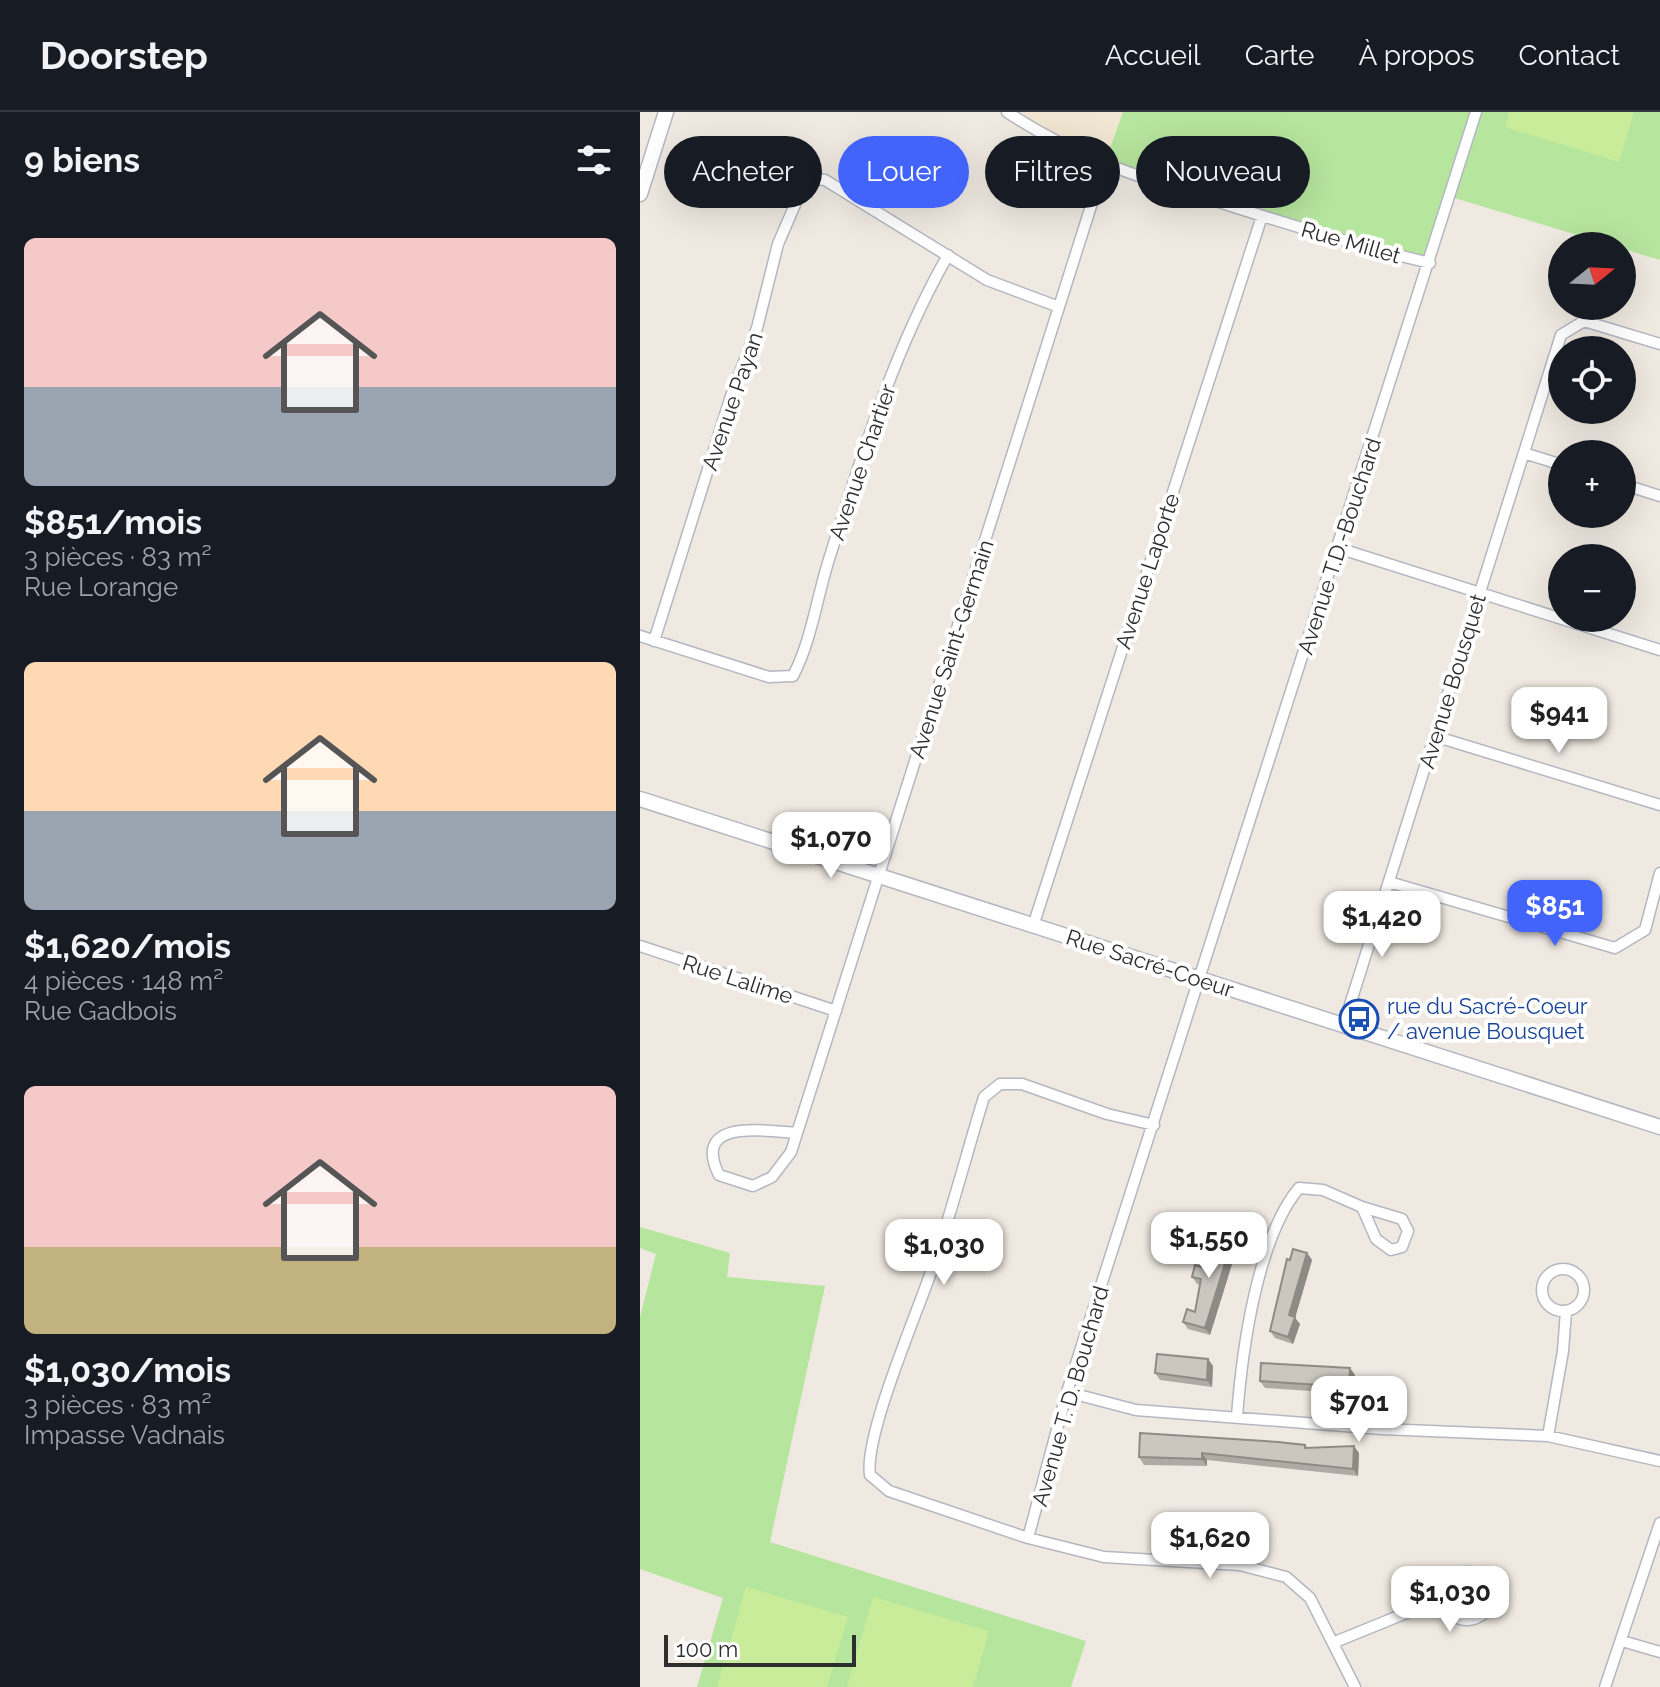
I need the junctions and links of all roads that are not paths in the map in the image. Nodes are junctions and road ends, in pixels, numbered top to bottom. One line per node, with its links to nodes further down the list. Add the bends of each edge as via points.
1 (666, 112): 6 (street)
2 (1007, 112): 4 (street, Rue Millet)
3 (1476, 112): 10 (street, Avenue T.D.-Bouchard)
4 (1044, 136)
5 (1120, 170): 8 (street, Rue Millet)
6 (640, 194)
7 (1090, 208): 11 (street, Avenue Saint-Germain)
8 (1262, 216): 10 (street, Rue Millet); 28 (street, Avenue Laporte)
9 (948, 255): 11 (street, via 987,280); 20 (street, Avenue Chartier, via 915,313 868,439 793,676 769,677); 20 (street, Avenue Payan, via 825,180 813,179 803,186 778,244 757,328)
10 (1430, 263): 17 (street, Avenue T.D.-Bouchard)
11 (1059, 307): 26 (street, Avenue Saint-Germain)
12 (1660, 344): 13 (street, Avenue Bousquet, via 1584,321 1561,335)
13 (1524, 453): 14 (street); 18 (street, Avenue Bousquet)
14 (1548, 461)
15 (1636, 488): 16 (street)
16 (1660, 496)
17 (1338, 548): 18 (street); 30 (street, Avenue T.D.-Bouchard)
18 (1479, 593): 21 (street); 22 (street, Avenue Bousquet)
19 (640, 636): 20 (street)
20 (654, 641)
21 (1660, 650)
22 (1434, 736): 24 (street); 27 (street, Avenue Bousquet)
23 (640, 799): 26 (street, Rue Sacré-Coeur)
24 (1660, 805)
25 (1660, 873): 27 (street, via 1645,930 1615,948)
26 (879, 876): 28 (street, Rue Sacré-Coeur); 31 (street, Avenue Saint-Germain)
27 (1389, 882): 32 (street, Avenue Bousquet)
28 (1033, 926): 30 (street, Rue Sacré-Coeur)
29 (640, 946): 31 (street, Rue Lalime)
30 (1199, 979): 32 (street, Rue Sacré-Coeur); 33 (street, Avenue T. D. Bouchard)
31 (836, 1011): 35 (street, Avenue Saint-Germain)
32 (1343, 1027): 34 (street, Rue Sacré-Coeur)
33 (1154, 1125): 38 (street, Avenue T. D. Bouchard); 43 (street, via 1022,1084 1000,1084 984,1097 879,1420 868,1462 870,1475 889,1491)
34 (1660, 1127)
35 (797, 1133): 35 (street, Avenue Saint-Germain, via 785,1163 753,1186 719,1175 711,1159 723,1135 743,1130)
36 (1362, 1207): 36 (street, via 1376,1239 1391,1250 1402,1247 1408,1231 1402,1219); 39 (street, via 1323,1190 1299,1188 1281,1209 1243,1338)
37 (1566, 1311): 37 (street, via 1582,1300 1584,1287 1579,1275 1561,1269 1548,1275 1542,1288 1547,1302); 40 (street)
38 (1067, 1392): 39 (street, via 1136,1410); 43 (street, Avenue T. D. Bouchard)
39 (1237, 1416): 40 (street)
40 (1548, 1436): 41 (street)
41 (1660, 1461)
42 (1660, 1523): 45 (street)
43 (1028, 1538): 46 (street, via 1104,1557 1240,1565 1286,1577 1310,1598)
44 (1443, 1598): 44 (street, via 1455,1617 1470,1620 1489,1608 1492,1593 1477,1573 1461,1572 1447,1582); 46 (street)
45 (1622, 1641): 47 (street); 49 (street)
46 (1335, 1642): 48 (street)
47 (1660, 1652)
48 (1355, 1687)
49 (1605, 1687)

